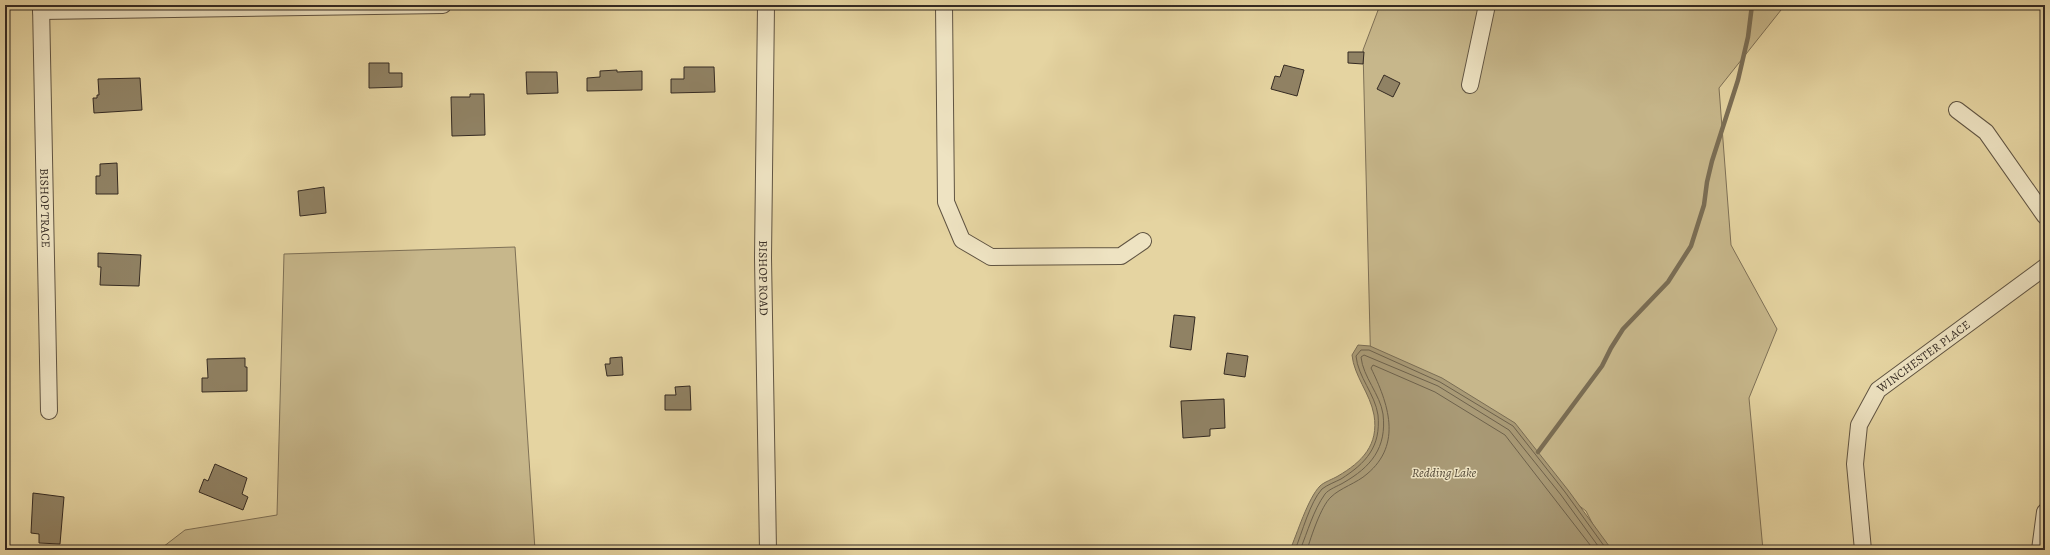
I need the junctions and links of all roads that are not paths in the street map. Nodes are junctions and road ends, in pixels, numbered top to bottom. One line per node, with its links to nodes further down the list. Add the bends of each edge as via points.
1 (443, 5): 5 (street)
2 (766, 5): 13 (street, BISHOP ROAD, via 763,258)
3 (944, 5): 9 (street, via 946,202 962,240 991,257 1121,256)
4 (1487, 5): 6 (street)
5 (41, 8): 11 (street, BISHOP TRACE)
6 (1470, 85)
7 (1957, 110): 8 (street, via 1986,132)
8 (2045, 216)
9 (1143, 241)
10 (2045, 267): 14 (street, WINCHESTER PLACE, via 1878,390 1859,425 1855,464)
11 (49, 411)
12 (2045, 512): 15 (street)
13 (768, 550)
14 (1863, 550)
15 (2040, 550)

